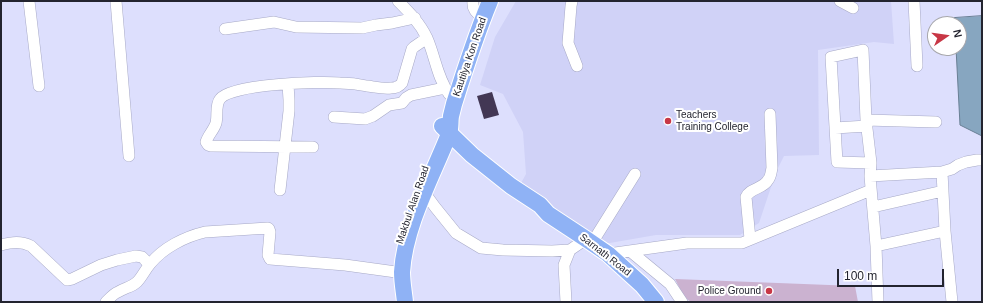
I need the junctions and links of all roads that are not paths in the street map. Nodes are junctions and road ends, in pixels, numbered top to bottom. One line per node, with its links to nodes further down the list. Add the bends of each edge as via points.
1 (28, 1): 17 (street)
2 (116, 1): 27 (street)
3 (398, 1): 10 (street)
4 (473, 1): 11 (street, via 472,6)
5 (490, 1): 11 (highway, Kautilya Kon Road)
6 (572, 1): 14 (street, via 568,42)
7 (840, 1): 9 (street)
8 (914, 1): 15 (street)
9 (853, 8)
10 (415, 18): 12 (street, via 362,28 296,28 274,22); 13 (street)
11 (483, 18): 23 (highway, Kautilya Kon Road)
12 (225, 29)
13 (427, 38): 16 (street, via 412,49 402,83 396,88 337,82); 18 (street)
14 (577, 66)
15 (917, 66)
16 (288, 84): 25 (street); 25 (street, via 252,87 222,97 218,103 216,123 206,142 211,146)
17 (39, 86)
18 (445, 88): 20 (street, via 408,96 402,103 389,105 368,119); 23 (street)
19 (770, 114): 39 (street, via 770,178 765,184 750,191 746,197)
20 (334, 117)
21 (936, 122): 22 (street)
22 (866, 123): 24 (street); 24 (street, via 862,50 831,57); 29 (street)
23 (447, 125): 36 (highway, Makbul Alan Road); 40 (highway, Sarnath Road, via 472,155 540,205 548,214); 47 (highway, Makbul Alan Road, via 402,231)
24 (835, 128): 29 (street, via 837,162)
25 (286, 146): 26 (street); 33 (street)
26 (313, 146)
27 (129, 156)
28 (982, 160): 30 (street, via 966,162)
29 (871, 162): 32 (street)
30 (942, 172): 32 (street); 35 (street)
31 (635, 174): 40 (street)
32 (870, 176): 34 (street)
33 (280, 190)
34 (871, 190): 37 (street); 39 (street)
35 (943, 191): 37 (street); 38 (street)
36 (424, 192): 43 (street, via 456,233 481,248); 50 (highway, Makbul Alan Road, via 404,254 402,273)
37 (873, 208): 42 (street)
38 (945, 231): 42 (street); 55 (street)
39 (750, 240): 44 (street, via 742,243 686,243)
40 (589, 241): 43 (street); 45 (highway, Sarnath Road)
41 (1, 245): 46 (street, via 17,242 31,246 67,280 108,262 136,256 142,257)
42 (876, 246): 54 (street)
43 (570, 250): 51 (street, via 564,265)
44 (630, 251): 45 (street); 53 (street, via 670,284)
45 (608, 254): 52 (highway, Sarnath Road, via 642,285)
46 (150, 264): 47 (street, via 169,248 196,234 266,228 270,232 268,256 272,260 345,265); 48 (street, via 139,280)
47 (396, 272): 49 (highway, Makbul Alan Road)
48 (106, 302)
49 (398, 302)
50 (405, 302)
51 (566, 302)
52 (656, 302)
53 (682, 302)
54 (878, 302)
55 (952, 302)

